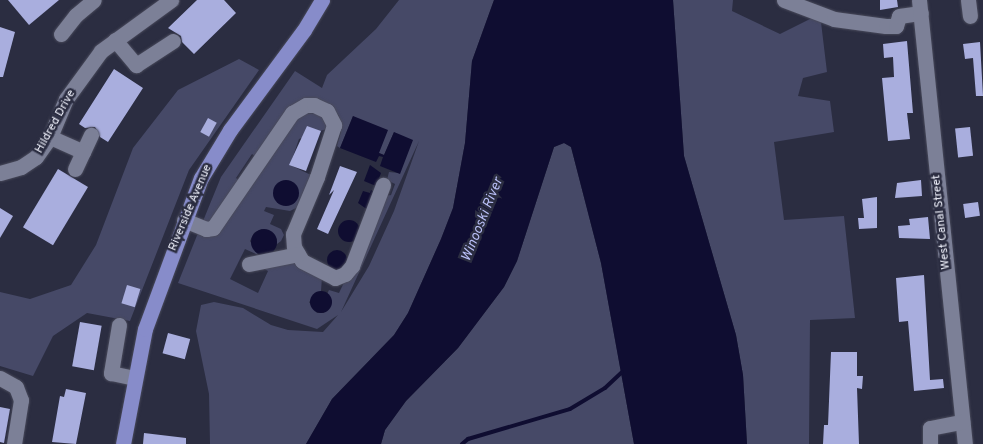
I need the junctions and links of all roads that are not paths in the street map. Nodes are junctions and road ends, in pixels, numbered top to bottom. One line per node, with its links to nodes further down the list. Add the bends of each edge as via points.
1 (94, 0): 8 (street)
2 (171, 0): 9 (street, Hildred Drive)
3 (322, 0): 17 (main road, Riverside Avenue, via 213,156)
4 (784, 0): 6 (street, via 834,19 886,26 896,26 899,16)
5 (968, 0): 7 (street)
6 (920, 7): 23 (street, West Canal Street)
7 (970, 16)
8 (61, 34)
9 (116, 40): 10 (street, via 136,65); 12 (street, Hildred Drive, via 101,51 85,71 66,99)
10 (173, 41)
11 (91, 135): 13 (street)
12 (50, 137): 13 (street); 15 (street, Hildred Drive, via 36,157 21,168)
13 (83, 152): 14 (street)
14 (75, 170)
15 (0, 173)
16 (383, 185): 18 (street, via 352,266 345,274 335,278 302,261)
17 (184, 220): 18 (street, via 206,230 214,228 292,113 306,106 321,107 332,116 334,125 293,234); 22 (main road, Riverside Avenue, via 145,329)
18 (298, 254): 19 (street)
19 (248, 264)
20 (119, 325): 22 (street, via 111,373)
21 (0, 378): 24 (street, via 16,386 21,400)
22 (134, 378): 25 (main road, Riverside Avenue)
23 (962, 422): 26 (street, via 930,428); 27 (street, West Canal Street)
24 (14, 444)
25 (123, 444)
26 (930, 444)
27 (964, 444)

